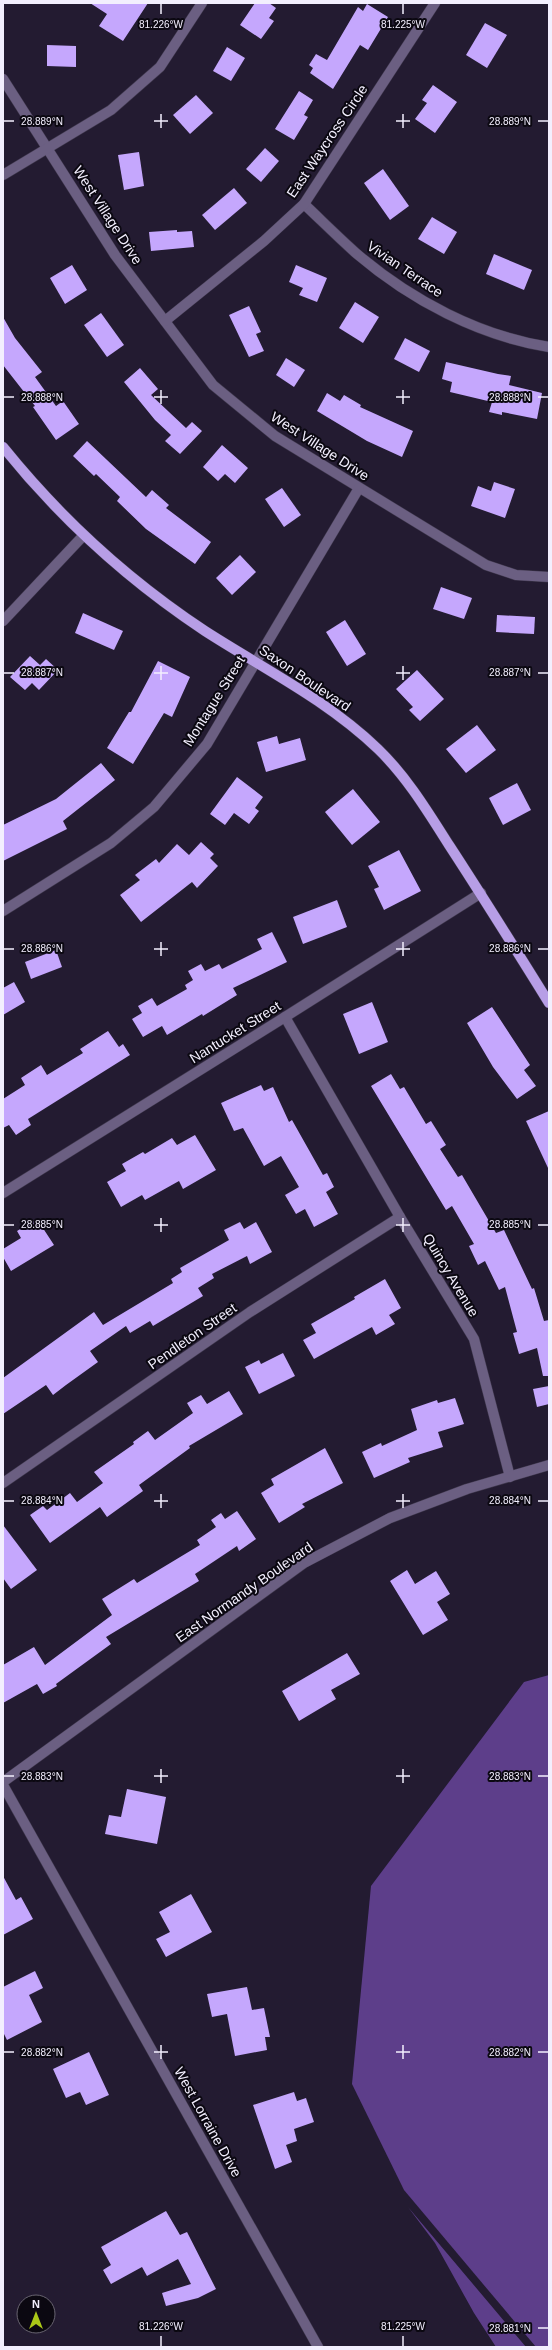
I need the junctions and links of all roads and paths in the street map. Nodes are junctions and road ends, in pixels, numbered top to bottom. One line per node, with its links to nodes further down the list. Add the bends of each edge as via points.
1 (202, 3): 4 (street, via 160,67 111,110)
2 (435, 3): 6 (street, East Waycross Circle)
3 (3, 79): 4 (street, West Village Drive)
4 (48, 148): 5 (street); 7 (street, West Village Drive, via 115,255)
5 (3, 175)
6 (304, 204): 7 (street, East Waycross Circle, via 264,241); 8 (street, Vivian Terrace, via 358,255 423,301 488,332)
7 (165, 321): 10 (street, West Village Drive, via 213,385 275,436)
8 (549, 347)
9 (3, 447): 11 (main road, Saxon Boulevard, via 36,488)
10 (359, 488): 12 (street, West Village Drive, via 486,565 516,575); 14 (street, Montague Street)
11 (83, 536): 13 (street); 14 (main road, Saxon Boulevard, via 137,581 205,630)
12 (549, 577)
13 (3, 621)
14 (255, 661): 15 (main road, Saxon Boulevard, via 323,704 379,750 412,788); 16 (street, Montague Street, via 207,744 154,807 112,843)
15 (480, 892): 17 (main road, Saxon Boulevard); 18 (street, Nantucket Street)
16 (3, 911)
17 (549, 1003)
18 (285, 1017): 19 (street, Nantucket Street); 20 (street, Quincy Avenue)
19 (3, 1193)
20 (400, 1217): 22 (street, Quincy Avenue, via 474,1339); 23 (street, Pendleton Street, via 250,1312)
21 (549, 1465): 22 (street, East Normandy Boulevard)
22 (510, 1477): 24 (street, East Normandy Boulevard, via 467,1489 390,1518 304,1563)
23 (3, 1484)
24 (3, 1784): 25 (street, West Lorraine Drive)
25 (318, 2347)

